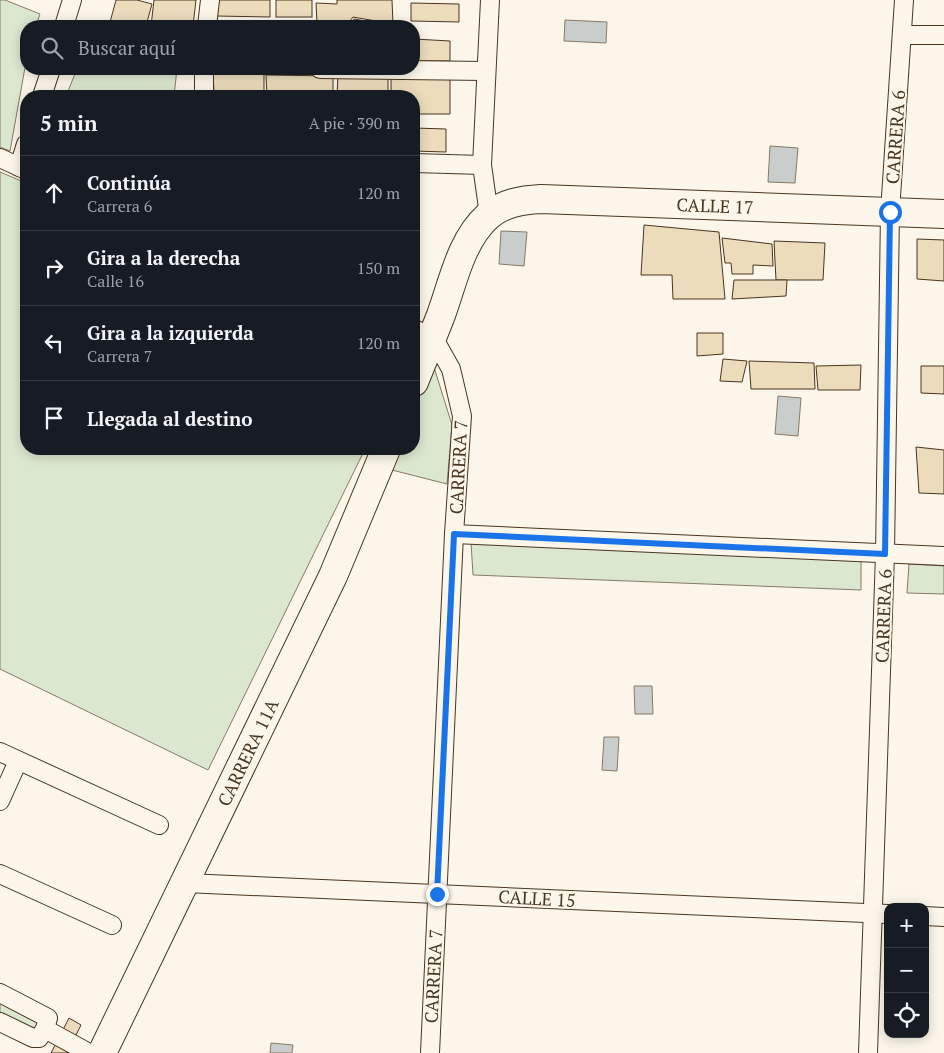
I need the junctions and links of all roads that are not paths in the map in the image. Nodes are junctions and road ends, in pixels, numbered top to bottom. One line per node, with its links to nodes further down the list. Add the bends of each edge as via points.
1 (72, 0): 5 (street)
2 (210, 0): 6 (street)
3 (490, 0): 10 (street)
4 (904, 0): 7 (street, CARRERA 6)
5 (66, 20)
6 (208, 20)
7 (902, 35): 8 (street); 19 (street, CARRERA 6)
8 (944, 35)
9 (420, 70): 10 (street)
10 (486, 71): 17 (street)
11 (49, 75): 13 (street)
12 (204, 75): 14 (street)
13 (44, 90)
14 (204, 90)
15 (0, 158): 18 (street)
16 (420, 163): 17 (street)
17 (482, 165): 21 (street)
18 (20, 167)
19 (890, 212): 20 (highway, CALLE 17); 21 (highway, CALLE 17, via 541,199 520,200); 26 (street, CARRERA 6)
20 (944, 214)
21 (489, 215): 22 (highway, via 476,229)
22 (423, 333): 23 (highway); 25 (street, CARRERA 7, via 451,369 462,416)
23 (420, 349)
24 (383, 455): 33 (highway, CARRERA 11A, via 333,576)
25 (454, 534): 26 (street); 34 (street, CARRERA 7)
26 (885, 554): 27 (street); 35 (street, CARRERA 6)
27 (944, 556)
28 (0, 752): 29 (street)
29 (18, 761): 30 (street); 31 (street)
30 (0, 801)
31 (160, 825)
32 (0, 874): 38 (street)
33 (185, 882): 34 (street, CALLE 15); 43 (highway, CARRERA 11A)
34 (437, 894): 35 (street, CALLE 15); 44 (street, CARRERA 7)
35 (881, 914): 45 (street, CARRERA 6)
36 (929, 916): 37 (street)
37 (944, 917)
38 (112, 925)
39 (0, 993): 41 (street, via 48,1018)
40 (0, 1022): 41 (street, via 33,1038 39,1038)
41 (45, 1029): 42 (street)
42 (89, 1053)
43 (102, 1053)
44 (430, 1053)
45 (868, 1053)

